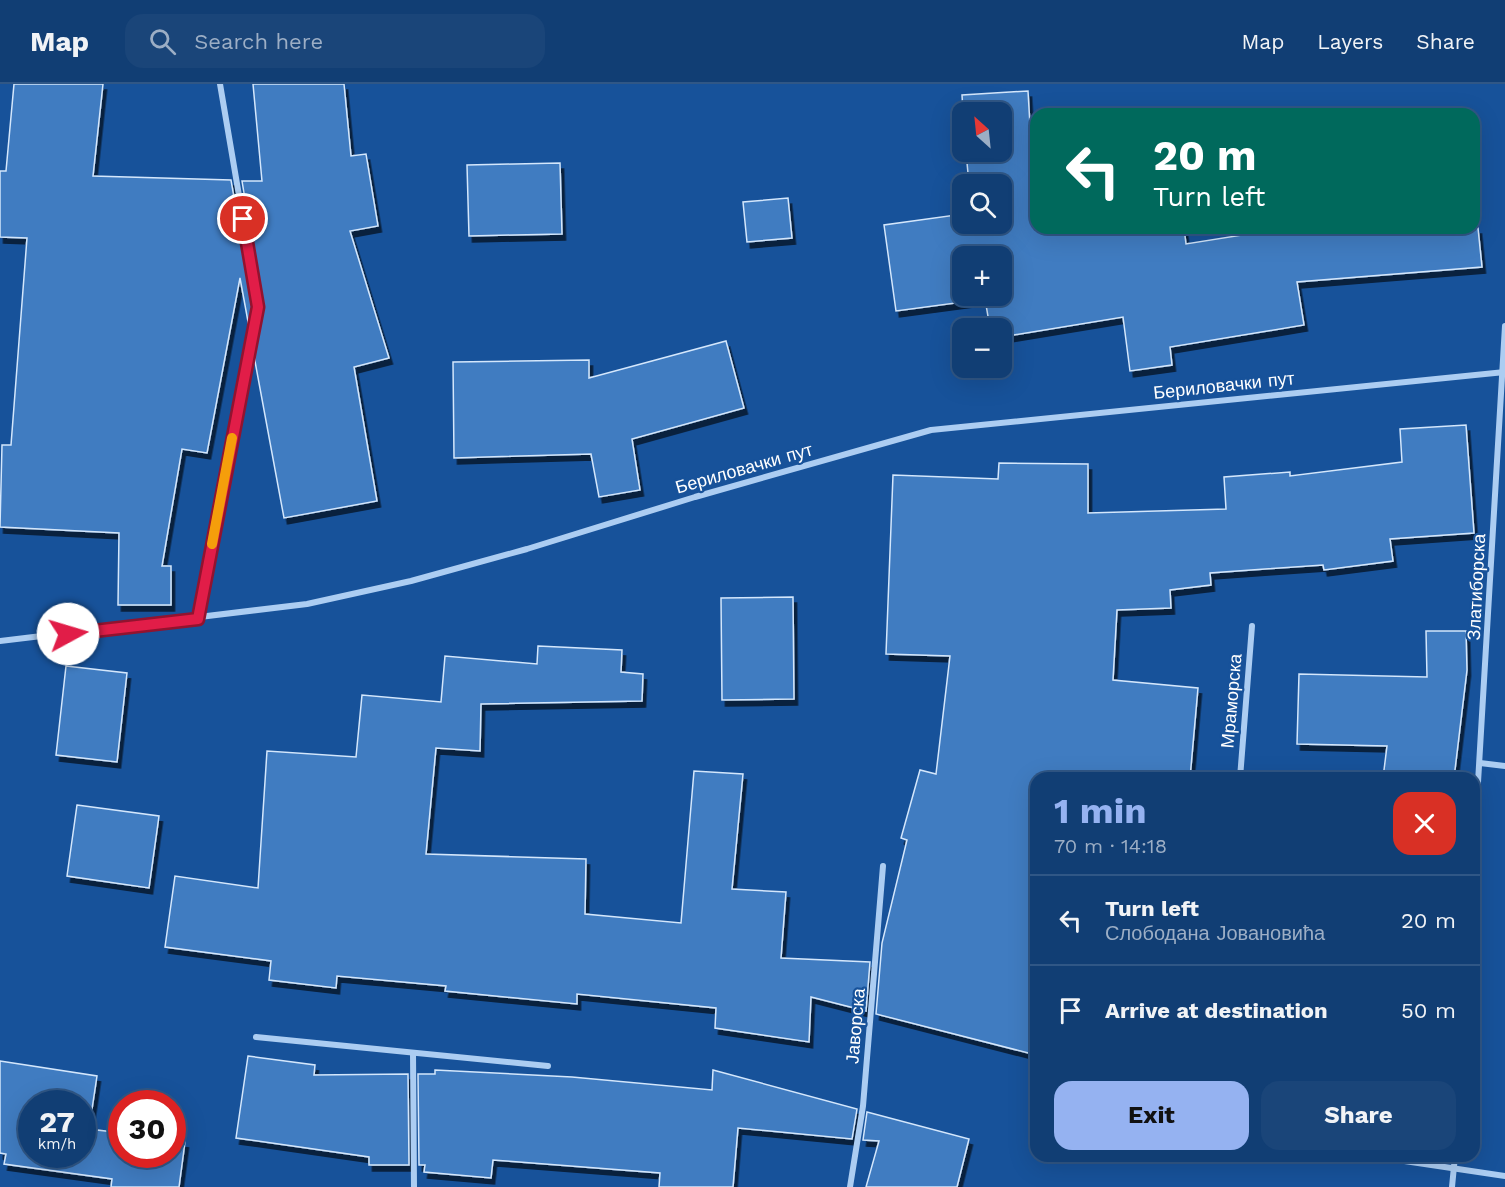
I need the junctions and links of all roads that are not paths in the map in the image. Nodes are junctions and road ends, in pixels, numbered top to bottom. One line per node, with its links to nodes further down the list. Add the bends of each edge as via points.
1 (220, 84): 4 (street, via 258,307)
2 (1505, 326): 3 (street, Златиборска)
3 (1504, 372): 4 (street, Бериловачки пут, via 931,430 411,581 308,604); 7 (street, Златиборска)
4 (198, 619): 6 (street, Бериловачки пут)
5 (1252, 626): 9 (street, Мраморска)
6 (0, 641)
7 (1480, 764): 8 (street); 10 (street, Златиборска)
8 (1505, 766)
9 (1240, 772)
10 (1479, 772)
11 (883, 866): 20 (street, Јаворска, via 863,1106)
12 (256, 1038): 13 (street)
13 (413, 1053): 14 (street); 19 (street)
14 (548, 1066)
15 (1409, 1162): 17 (street)
16 (1455, 1162): 17 (street)
17 (1454, 1169): 18 (street); 21 (street)
18 (1505, 1176)
19 (414, 1187)
20 (850, 1187)
21 (1452, 1187)

